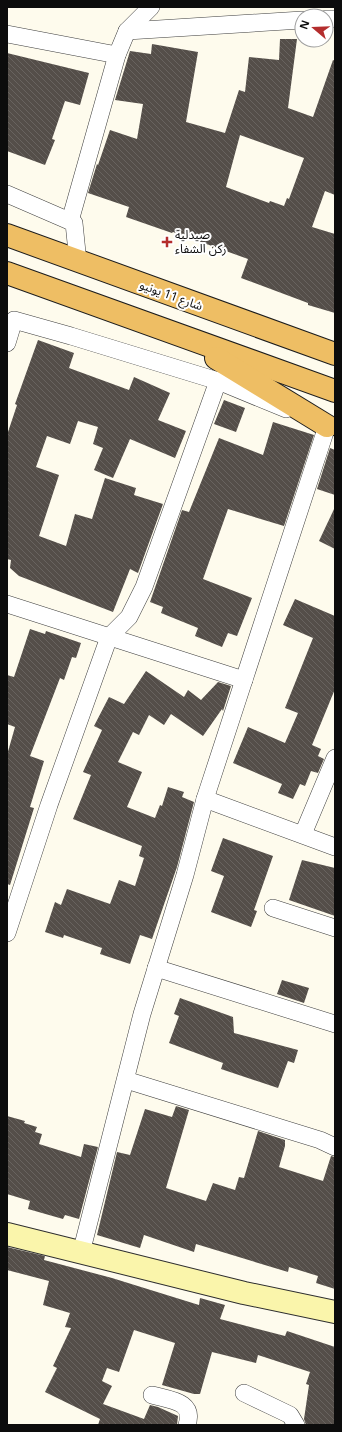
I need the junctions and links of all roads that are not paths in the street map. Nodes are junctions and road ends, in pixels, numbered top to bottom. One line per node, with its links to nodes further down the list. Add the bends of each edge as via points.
1 (151, 7): 3 (street)
2 (294, 20): 3 (street)
3 (127, 30): 5 (street)
4 (7, 34): 5 (street)
5 (117, 55): 7 (street)
6 (7, 194): 7 (street)
7 (70, 221): 9 (street, via 75,226)
8 (7, 235): 9 (highway, شارع 11 يونيو)
9 (78, 262): 14 (highway, شارع 11 يونيو)
10 (7, 273): 12 (highway)
11 (10, 319): 13 (street); 15 (street)
12 (180, 335): 16 (highway); 17 (highway)
13 (7, 343)
14 (335, 354)
15 (218, 382): 17 (street); 19 (street, via 144,587 129,617)
16 (335, 391)
17 (331, 427): 20 (street)
18 (7, 604): 19 (street)
19 (109, 637): 20 (street); 27 (street)
20 (244, 680): 22 (street)
21 (335, 758): 23 (street)
22 (205, 799): 23 (street); 28 (street, via 186,875)
23 (303, 834): 24 (street)
24 (335, 847)
25 (273, 908): 26 (street)
26 (335, 928)
27 (7, 933)
28 (156, 968): 29 (street); 30 (street)
29 (335, 1024)
30 (126, 1080): 31 (street, via 320,1140); 33 (street)
31 (335, 1147)
32 (7, 1234): 33 (main road)
33 (81, 1253): 34 (main road, via 244,1293)
34 (335, 1312)
35 (244, 1394): 38 (street, via 290,1415)
36 (152, 1395): 37 (street, via 184,1405 189,1410)
37 (187, 1425)
38 (296, 1425)

